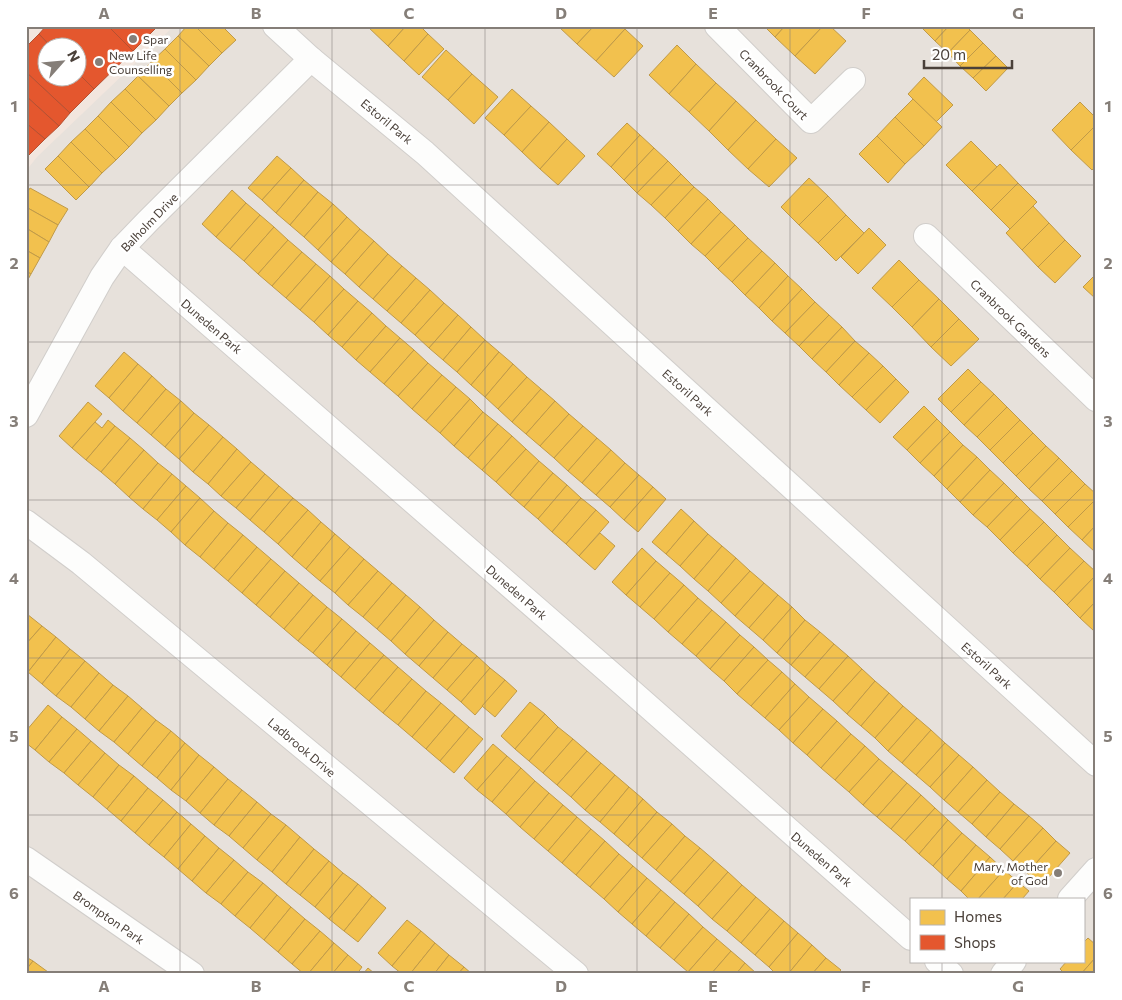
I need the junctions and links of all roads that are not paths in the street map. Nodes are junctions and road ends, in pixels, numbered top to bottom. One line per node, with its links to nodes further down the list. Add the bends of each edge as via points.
1 (274, 26): 3 (street, Estoril Park)
2 (717, 26): 4 (street, Cranbrook Court, via 811,121)
3 (310, 59): 6 (street, Balholm Drive); 10 (street, Estoril Park, via 425,153)
4 (853, 80)
5 (926, 236): 7 (street, Cranbrook Gardens)
6 (122, 248): 8 (street, Balholm Drive, via 102,277); 14 (street, Duneden Park)
7 (1096, 399)
8 (26, 415)
9 (26, 522): 18 (street, Ladbrook Drive, via 81,563)
10 (1096, 764)
11 (26, 859): 17 (street, Brompton Park)
12 (1096, 870): 13 (street)
13 (1071, 898)
14 (910, 937)
15 (938, 962): 19 (street)
16 (1013, 962): 20 (street)
17 (192, 974)
18 (576, 974)
19 (951, 974)
20 (1003, 974)

